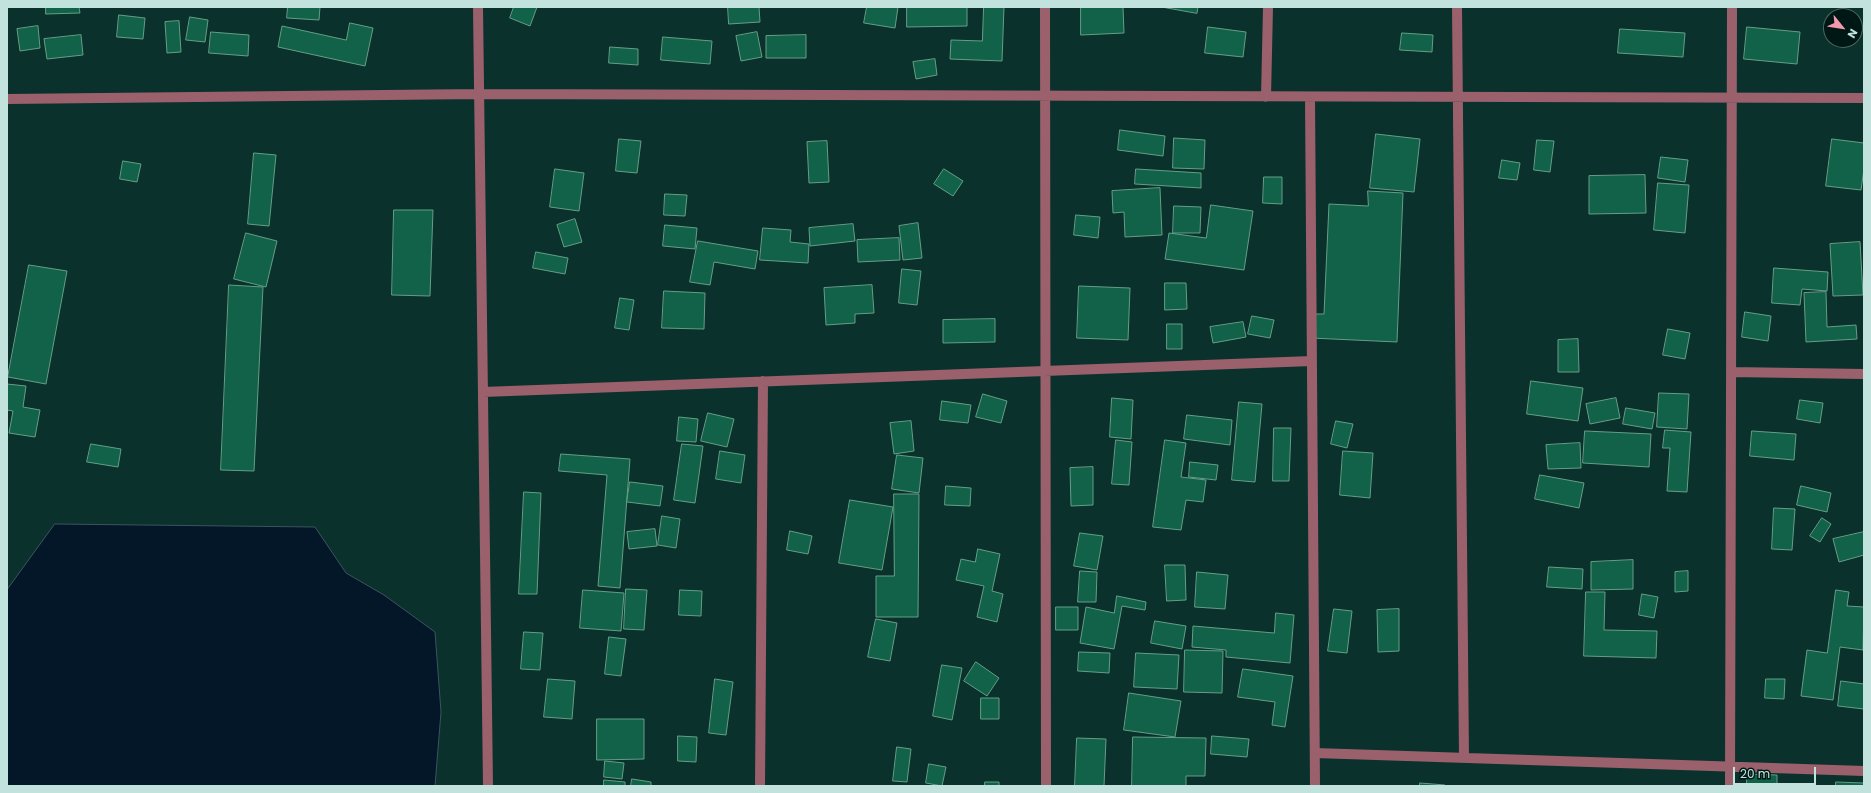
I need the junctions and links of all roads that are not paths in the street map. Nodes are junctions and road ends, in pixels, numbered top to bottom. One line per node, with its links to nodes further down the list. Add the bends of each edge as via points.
1 (478, 7): 6 (street)
2 (1044, 7): 7 (street)
3 (1268, 7): 8 (street)
4 (1457, 7): 10 (street)
5 (1732, 7): 12 (street)
6 (479, 94): 7 (street); 11 (street); 19 (street)
7 (1045, 97): 8 (street); 15 (street)
8 (1266, 97): 9 (street)
9 (1310, 97): 10 (street); 14 (street)
10 (1458, 97): 12 (street); 21 (street)
11 (7, 98)
12 (1732, 98): 13 (street); 16 (street)
13 (1864, 98)
14 (1312, 362): 15 (street); 20 (street)
15 (1045, 371): 18 (street); 26 (street)
16 (1731, 372): 17 (street); 22 (street)
17 (1864, 374)
18 (762, 382): 19 (street); 25 (street)
19 (483, 392): 24 (street)
20 (1315, 753): 21 (street); 27 (street)
21 (1464, 757): 22 (street)
22 (1730, 766): 23 (street); 28 (street)
23 (1864, 770)
24 (488, 786)
25 (760, 786)
26 (1046, 786)
27 (1315, 786)
28 (1730, 786)

